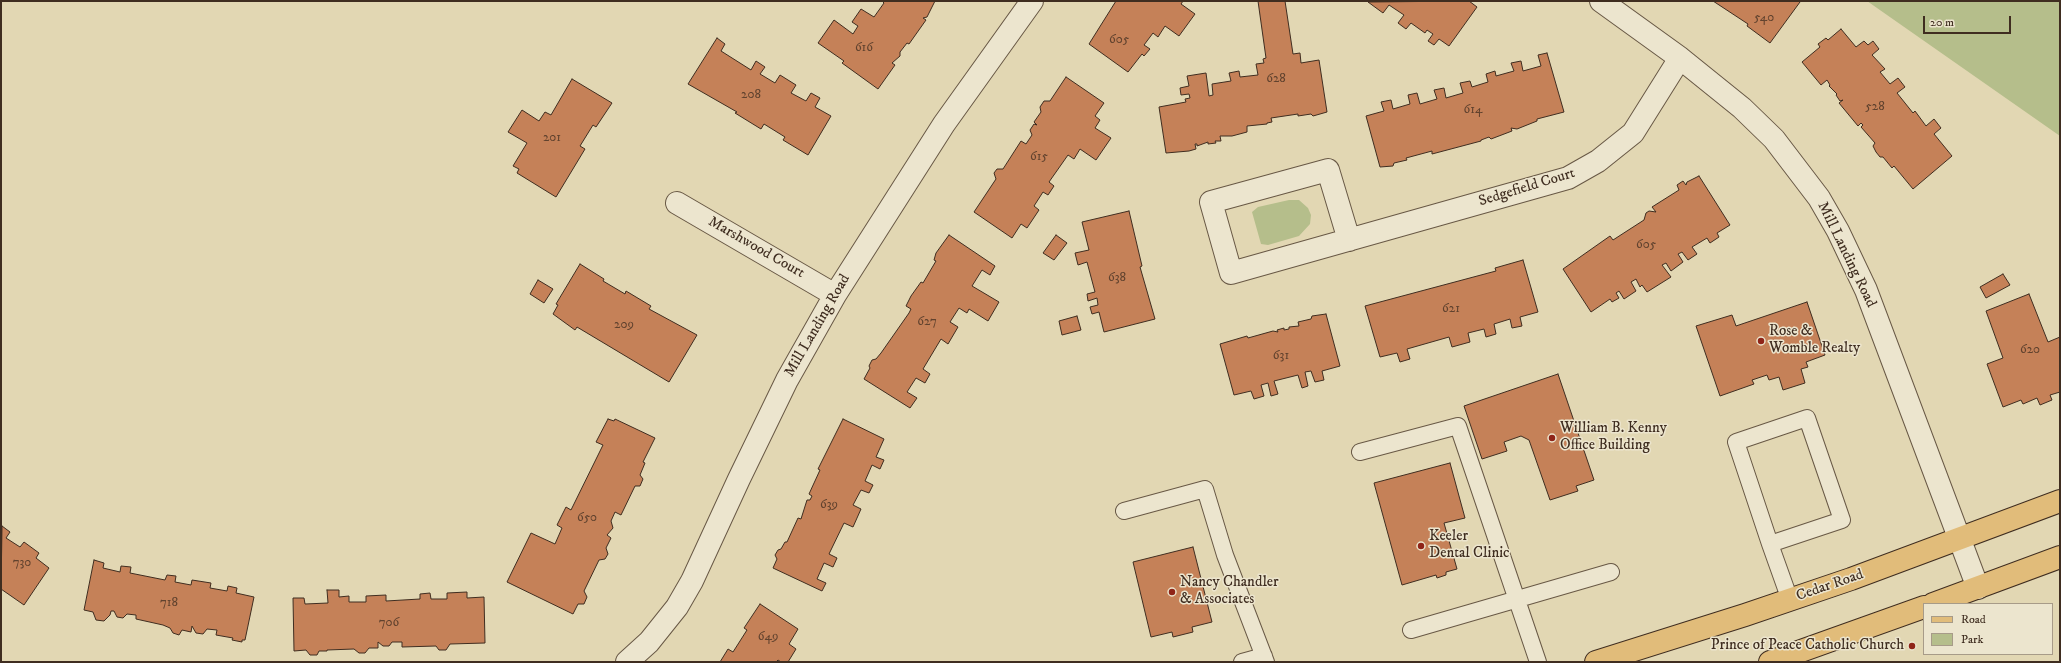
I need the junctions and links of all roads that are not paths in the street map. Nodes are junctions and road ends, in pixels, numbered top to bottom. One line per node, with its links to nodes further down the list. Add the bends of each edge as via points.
1 (1032, 1): 6 (street, Mill Landing Road, via 944,124)
2 (1601, 1): 3 (street, Mill Landing Road)
3 (1680, 58): 5 (street, Sedgefield Court, via 1633,133 1598,161 1568,178); 10 (street, Mill Landing Road, via 1742,108 1774,139 1819,198 1866,290)
4 (677, 202): 6 (street, Marshwood Court)
5 (1349, 240): 5 (street, Sedgefield Court, via 1231,273 1211,202 1328,170)
6 (835, 295): 21 (street, Mill Landing Road, via 784,387 692,581 677,607 649,642)
7 (1360, 452): 15 (lane, via 1458,426)
8 (2060, 501): 10 (main road, Cedar Road)
9 (1124, 510): 20 (lane, via 1205,489 1225,555)
10 (1960, 540): 14 (street, Mill Landing Road); 16 (main road, Cedar Road)
11 (1770, 544): 11 (lane, via 1736,442 1807,418 1842,520); 16 (lane)
12 (2060, 557): 14 (main road)
13 (1611, 572): 15 (lane)
14 (1978, 588): 17 (main road)
15 (1517, 599): 19 (lane); 23 (lane)
16 (1790, 600): 24 (main road, Cedar Road)
17 (1936, 603)
18 (1923, 607): 25 (main road)
19 (1411, 630)
20 (1265, 659): 22 (lane)
21 (628, 662)
22 (1242, 662)
23 (1538, 662)
24 (1596, 662)
25 (1770, 662)

